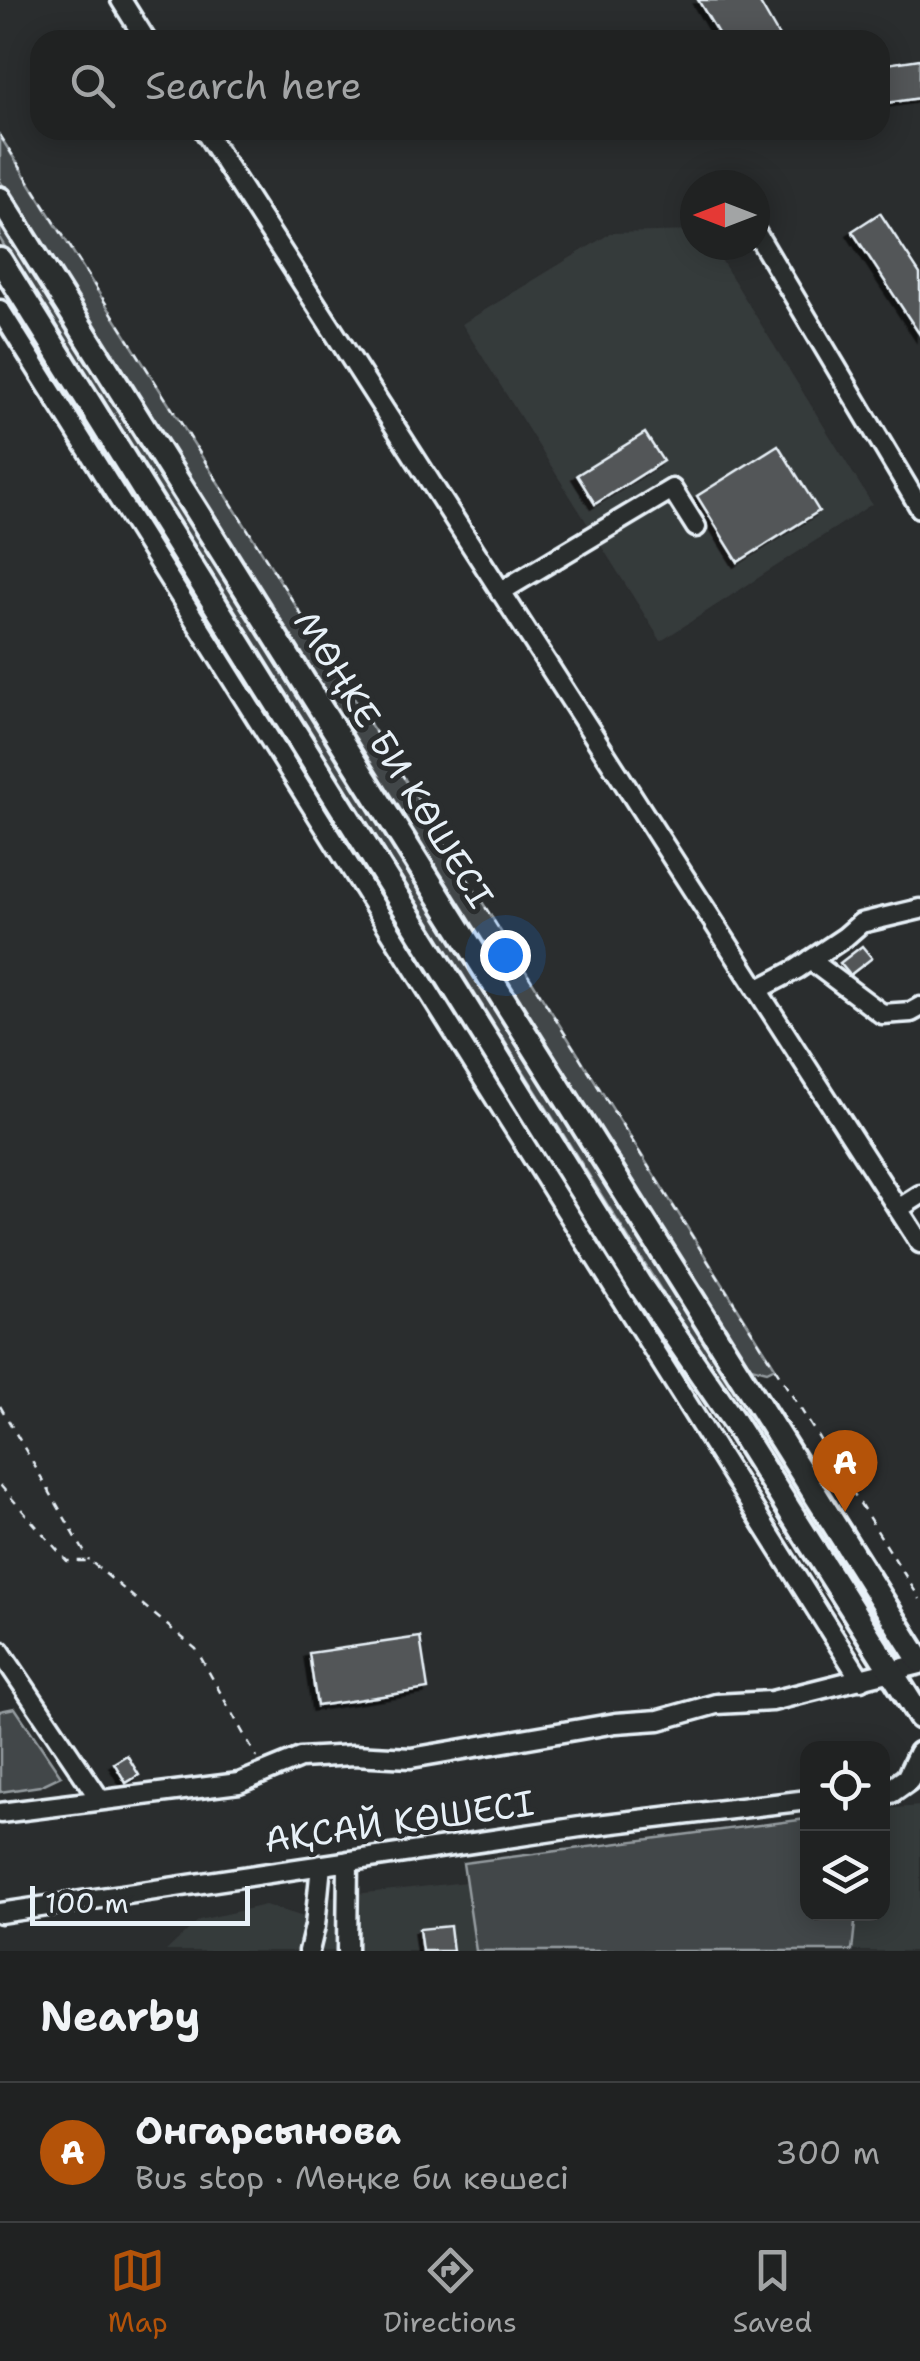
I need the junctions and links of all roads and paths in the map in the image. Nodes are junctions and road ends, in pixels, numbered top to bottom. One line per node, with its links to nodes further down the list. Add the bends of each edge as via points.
1 (120, 0): 2 (street)
2 (140, 30)
3 (0, 135): 5 (path)
4 (210, 140): 12 (street)
5 (28, 180): 6 (path); 23 (path)
6 (9, 192): 25 (main road, МӨҢКЕ БИ КӨШЕСІ)
7 (770, 256): 10 (street)
8 (0, 260): 26 (main road, МӨҢКЕ БИ КӨШЕСІ, via 640,1285)
9 (0, 310): 27 (street)
10 (920, 508)
11 (696, 527): 12 (street, via 672,489)
12 (500, 592): 15 (street)
13 (920, 909): 14 (street, via 860,922)
14 (810, 960): 15 (street); 16 (street, via 882,1014)
15 (756, 990): 18 (street)
16 (920, 1008)
17 (920, 1195): 18 (street)
18 (898, 1210): 19 (street)
19 (920, 1243)
20 (0, 1406): 22 (path)
21 (0, 1485): 22 (path, via 68,1561)
22 (90, 1561): 30 (path, via 196,1649)
23 (920, 1599)
24 (0, 1651): 34 (street)
25 (920, 1663): 26 (street)
26 (892, 1673): 27 (street); 28 (main road, МӨҢКЕ БИ КӨШЕСІ)
27 (861, 1680): 30 (street, via 659,1720 411,1758 300,1758)
28 (920, 1717)
29 (920, 1754): 32 (main road, via 908,1779)
30 (266, 1772): 34 (street, via 240,1783)
31 (920, 1787): 33 (street)
32 (890, 1789)
33 (890, 1791)
34 (99, 1798): 36 (street)
35 (800, 1801): 37 (street, АҚСАЙ КӨШЕСІ)
36 (0, 1812)
37 (348, 1861): 38 (street, АҚСАЙ КӨШЕСІ); 41 (street)
38 (321, 1865): 39 (street, АҚСАЙ КӨШЕСІ); 40 (street)
39 (0, 1913)
40 (309, 1951)
41 (347, 1951)

